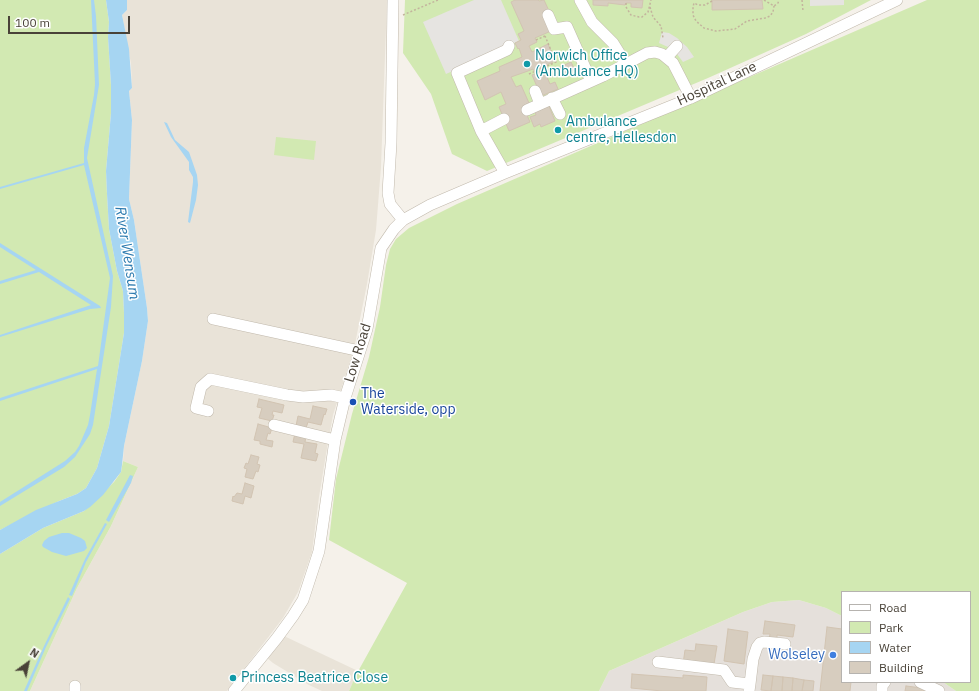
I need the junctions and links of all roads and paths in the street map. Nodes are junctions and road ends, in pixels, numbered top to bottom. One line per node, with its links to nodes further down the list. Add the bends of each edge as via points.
1 (393, 0): 17 (street)
2 (438, 0): 17 (path)
3 (580, 0): 27 (street, via 592,22 613,43)
4 (651, 0): 14 (path)
5 (695, 0): 12 (path)
6 (764, 0): 13 (path)
7 (779, 0): 13 (path)
8 (802, 0): 15 (path)
9 (897, 0): 32 (street, Hospital Lane)
10 (712, 2): 12 (path, via 705,5)
11 (626, 3): 14 (path, via 631,15 639,17 645,15)
12 (694, 3): 13 (path, via 696,21 704,28 716,30 735,29 747,21 770,16)
13 (774, 6)
14 (650, 7): 20 (path, via 653,17 661,26)
15 (802, 11)
16 (548, 15): 18 (street)
17 (392, 20): 39 (street, via 388,194 390,204)
18 (554, 29): 19 (path); 29 (street, via 568,23)
19 (545, 36): 21 (path); 25 (path)
20 (663, 38)
21 (536, 40)
22 (509, 46): 37 (street, via 507,50 456,73)
23 (677, 46): 26 (street)
24 (559, 54): 25 (path)
25 (554, 56): 28 (path, via 556,62)
26 (667, 57): 27 (street, via 655,52 648,53); 32 (street, via 673,63)
27 (626, 64): 29 (street)
28 (529, 74)
29 (591, 81): 31 (street)
30 (535, 91): 33 (street)
31 (552, 98): 33 (street); 35 (street)
32 (691, 98): 38 (street, Hospital Lane)
33 (540, 104): 34 (street)
34 (527, 110)
35 (560, 114)
36 (504, 119): 37 (street)
37 (480, 131): 38 (street)
38 (505, 173): 39 (street, Hospital Lane, via 430,205)
39 (403, 220): 41 (street, Low Road, via 387,237 382,248 367,329)
40 (213, 319): 41 (street)
41 (360, 351): 42 (street, Low Road)
42 (345, 398): 43 (street, via 331,395 287,395 217,377 201,387 196,408); 45 (street, Low Road)
43 (208, 411)
44 (274, 425): 45 (street)
45 (335, 440): 50 (street, Low Road, via 319,551 303,600 277,638)
46 (785, 644): 49 (street, via 760,643 753,659)
47 (658, 662): 49 (street, via 724,670 732,682)
48 (922, 683): 51 (street)
49 (749, 688)
50 (234, 691)
51 (939, 691)

